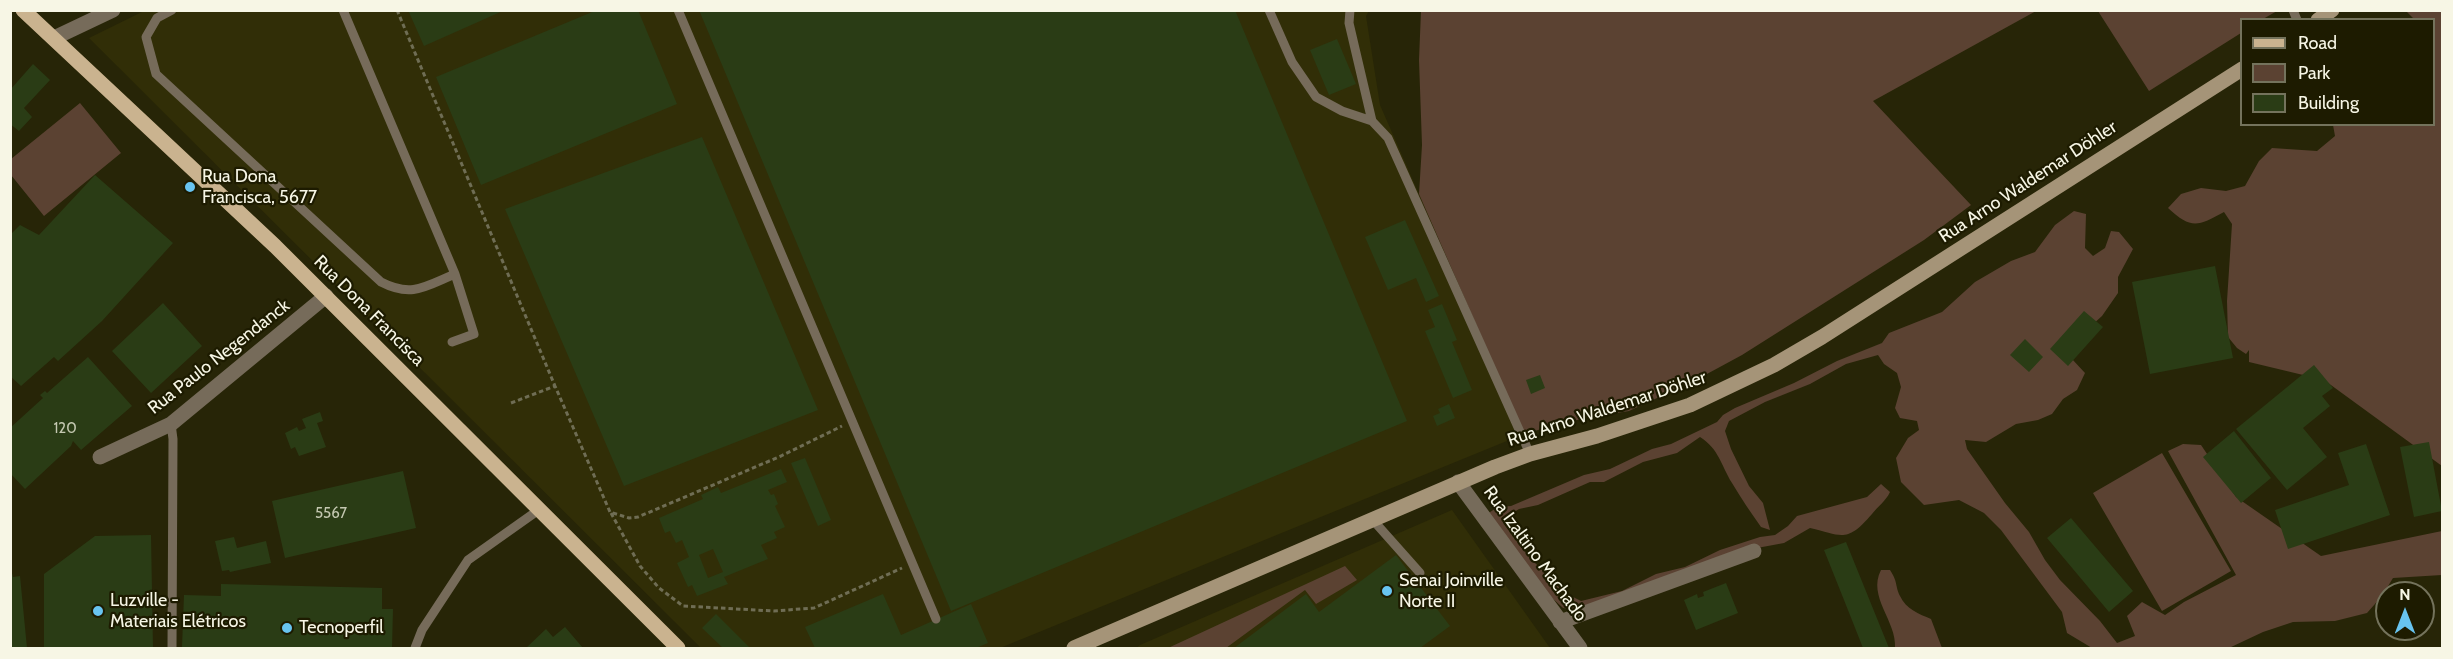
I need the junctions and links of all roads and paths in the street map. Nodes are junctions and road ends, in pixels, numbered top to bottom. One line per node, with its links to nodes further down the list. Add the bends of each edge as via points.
1 (23, 10): 10 (main road, Rua Dona Francisca)
2 (113, 10): 9 (street)
3 (172, 10): 13 (lane, via 157,18 146,37 156,74 381,282 397,290 414,290)
4 (343, 10): 13 (lane)
5 (397, 10): 16 (path)
6 (678, 10): 18 (lane)
7 (1269, 10): 12 (lane, via 1292,62 1316,97)
8 (1350, 10): 12 (lane, via 1349,23)
9 (91, 15): 10 (street)
10 (54, 38): 14 (main road, Rua Dona Francisca)
11 (2240, 70): 20 (main road, Rua Arno Waldemar Döhler, via 1774,365 1690,405)
12 (1372, 121): 20 (lane, via 1388,138)
13 (455, 274): 15 (lane, via 474,334)
14 (326, 296): 19 (street, Rua Paulo Negendanck); 23 (main road, Rua Dona Francisca)
15 (452, 342)
16 (555, 386): 17 (path); 24 (path)
17 (511, 403)
18 (852, 421): 24 (path, via 638,517); 27 (lane)
19 (171, 424): 21 (street, Rua Paulo Negendanck); 31 (lane)
20 (1530, 454): 22 (main road, Rua Arno Waldemar Döhler)
21 (100, 457)
22 (1458, 482): 25 (main road, Rua Arno Waldemar Döhler); 30 (street, Rua Izaltino Machado)
23 (540, 509): 32 (lane, via 468,560 422,630); 33 (main road, Rua Dona Francisca)
24 (610, 512): 27 (path, via 640,566 659,588 683,606 814,608)
25 (1372, 519): 28 (lane); 34 (main road, Rua Arno Waldemar Döhler)
26 (1754, 551): 30 (street)
27 (912, 563): 29 (lane)
28 (1420, 573)
29 (936, 620)
30 (1560, 622): 35 (street, Rua Izaltino Machado)
31 (172, 648)
32 (415, 648)
33 (678, 648)
34 (1074, 648)
35 (1580, 648)

